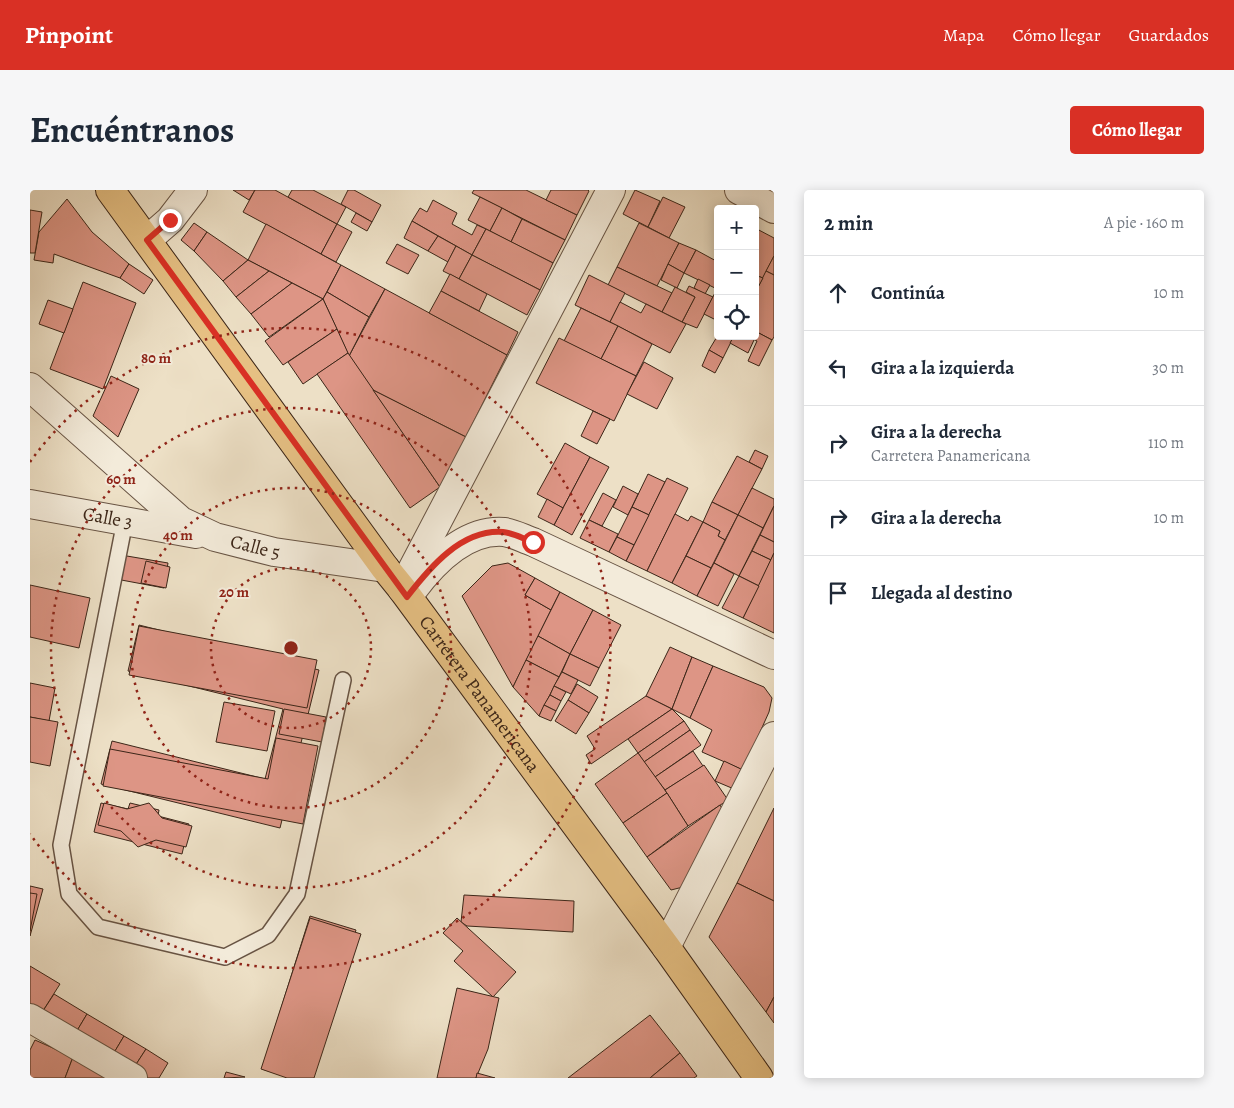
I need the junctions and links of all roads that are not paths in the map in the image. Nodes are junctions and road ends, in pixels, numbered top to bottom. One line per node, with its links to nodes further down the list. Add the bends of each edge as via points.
1 (110, 190): 6 (main road, Carretera Panamericana)
2 (193, 190): 6 (street, via 170,220)
3 (611, 190): 12 (street)
4 (739, 190): 5 (street)
5 (774, 209)
6 (147, 240): 11 (main road, Carretera Panamericana)
7 (30, 387): 10 (street, Calle 5, via 181,521)
8 (30, 504): 9 (street, Calle 3)
9 (125, 521): 10 (street, Calle 3); 14 (lane, via 61,845 69,894 98,927 225,956 268,935 297,894)
10 (215, 537): 11 (street, Calle 5, via 274,552)
11 (384, 568): 12 (main road, Carretera Panamericana)
12 (405, 593): 13 (street, via 460,543 482,533 505,532 533,542); 16 (main road, Carretera Panamericana)
13 (774, 655)
14 (343, 680)
15 (774, 736): 16 (street)
16 (666, 947): 19 (main road, Carretera Panamericana)
17 (30, 1018): 18 (street)
18 (133, 1078)
19 (759, 1078)

